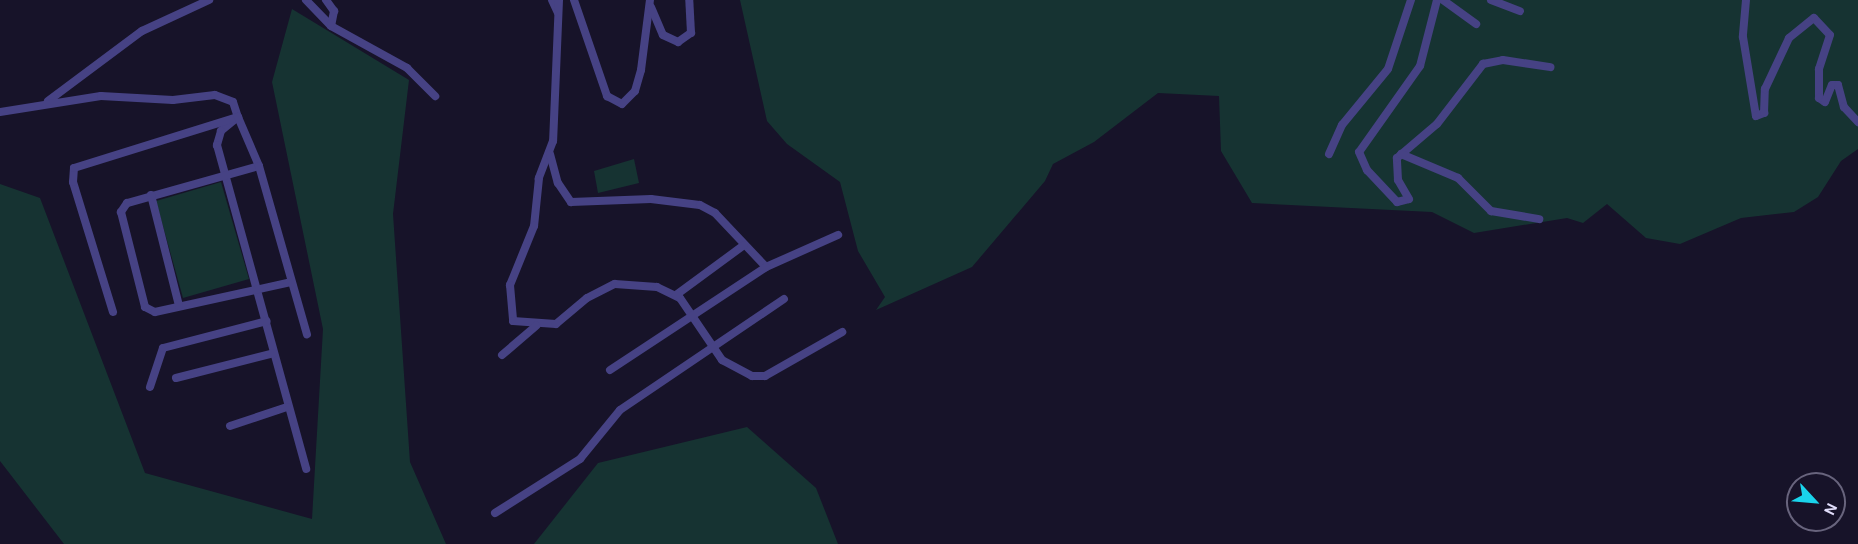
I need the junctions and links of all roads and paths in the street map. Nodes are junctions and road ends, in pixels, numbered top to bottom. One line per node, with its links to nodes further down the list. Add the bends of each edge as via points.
1 (209, 0): 20 (street, via 142,31)
2 (306, 0): 17 (street)
3 (326, 0): 17 (street, via 334,11)
4 (552, 0): 15 (street)
5 (559, 0): 15 (street)
6 (574, 0): 13 (street, via 607,96 622,104 638,81)
7 (689, 0): 13 (street, via 691,33 678,42 663,35)
8 (1411, 0): 25 (street, via 1388,69 1342,125)
9 (1437, 0): 26 (street, via 1420,66 1370,128 1358,156 1404,204 1409,199 1398,180)
10 (1443, 0): 16 (street)
11 (1491, 0): 14 (street)
12 (1746, 0): 23 (street, via 1743,37 1756,116 1764,113 1766,89 1789,38 1814,18 1830,36 1819,69 1818,98 1825,102 1832,85 1838,85 1844,107)
13 (650, 3)
14 (1520, 11)
15 (561, 20): 24 (street, via 554,47)
16 (1476, 24)
17 (331, 26): 19 (street, via 407,68)
18 (1550, 67): 26 (street, via 1490,60 1437,124)
19 (435, 96)
20 (47, 102): 21 (street); 22 (street, via 215,95 233,102)
21 (0, 112)
22 (238, 117): 27 (street); 28 (street, via 218,136); 39 (street, via 74,168 74,182)
23 (1858, 122)
24 (550, 154): 32 (street, via 558,183 571,202 651,199 700,205); 42 (street, via 509,301 513,321)
25 (1329, 154)
26 (1401, 154): 30 (street, via 1458,178 1491,211)
27 (259, 166): 28 (street); 34 (street)
28 (226, 176): 29 (street); 35 (street)
29 (151, 195): 38 (street); 38 (street, via 131,200 121,212 149,311)
30 (1539, 219)
31 (838, 236): 33 (street)
32 (744, 245): 33 (street); 36 (street)
33 (766, 267): 40 (street)
34 (291, 282): 35 (street); 44 (street)
35 (259, 287): 38 (street); 41 (street)
36 (676, 295): 40 (street); 42 (street, via 657,287 615,284 586,298 566,320)
37 (784, 299): 45 (street)
38 (179, 306)
39 (113, 312)
40 (689, 318): 45 (street); 48 (street)
41 (267, 321): 46 (street); 50 (street, via 163,348)
42 (536, 326): 47 (street)
43 (842, 332): 45 (street, via 765,376 734,369)
44 (307, 334)
45 (712, 349): 54 (street, via 620,410 580,459)
46 (274, 353): 49 (street); 51 (street)
47 (502, 355)
48 (610, 370)
49 (176, 378)
50 (150, 387)
51 (287, 407): 52 (street); 53 (street)
52 (230, 426)
53 (306, 469)
54 (495, 513)

